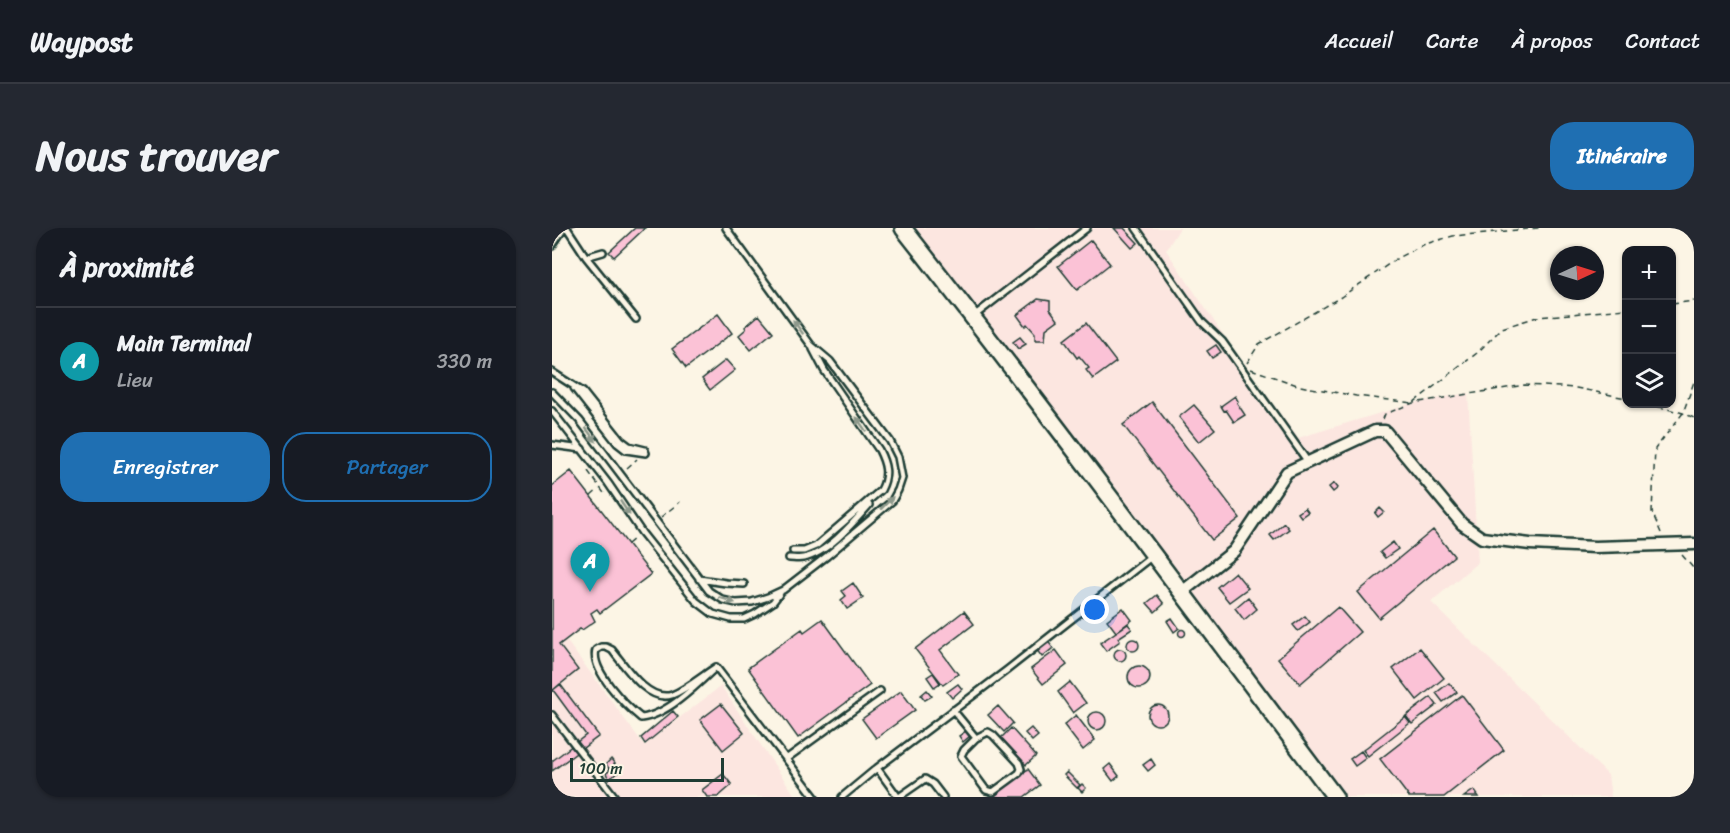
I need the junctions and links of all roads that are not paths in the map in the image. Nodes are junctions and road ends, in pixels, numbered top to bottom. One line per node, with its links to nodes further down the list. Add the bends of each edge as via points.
1 (566, 228): 6 (lane); 8 (lane)
2 (726, 228): 11 (lane, one-way to 2)
3 (903, 228): 9 (street)
4 (1087, 228): 9 (lane)
5 (1136, 228): 18 (lane)
6 (552, 246)
7 (603, 252): 8 (lane)
8 (586, 257): 10 (lane)
9 (973, 317): 22 (street)
10 (636, 319)
11 (812, 345): 19 (lane, one-way to 11, via 886,482 884,460 824,370); 26 (lane, one-way to 11, via 892,501 902,478 890,441 830,361)
12 (552, 372): 17 (lane, via 570,382 617,443 633,452)
13 (552, 392): 24 (lane, one-way to 24, via 580,422)
14 (552, 411): 16 (lane)
15 (552, 446): 16 (lane)
16 (582, 449): 26 (lane, one-way to 26, via 642,533 696,601 713,614 744,619 773,602)
17 (646, 451)
18 (1308, 462): 20 (street, via 1375,431 1385,431 1462,524 1482,538 1595,547); 27 (street, via 1287,472 1234,551)
19 (881, 490): 21 (lane, via 811,550); 23 (lane, via 854,523 826,547 803,558)
20 (1694, 544)
21 (793, 552)
22 (1154, 555): 27 (street); 30 (lane)
23 (789, 558)
24 (699, 579): 25 (lane); 26 (lane, one-way to 26, via 709,591 736,603 752,602)
25 (744, 584)
26 (783, 590)
27 (1182, 592): 40 (street)
28 (716, 667): 28 (lane, via 660,712 641,718 611,687 594,656 596,650 606,646 646,691 662,697); 33 (lane)
29 (880, 691): 33 (lane)
30 (953, 710): 32 (lane); 34 (lane)
31 (552, 715): 35 (lane)
32 (976, 738): 32 (lane, via 988,732 993,735 1021,769 993,792 986,790 961,756)
33 (786, 759): 36 (lane)
34 (877, 768): 37 (lane); 38 (lane)
35 (615, 797)
36 (815, 797)
37 (842, 797)
38 (899, 797): 39 (lane, via 925,779)
39 (943, 797)
40 (1335, 797)

